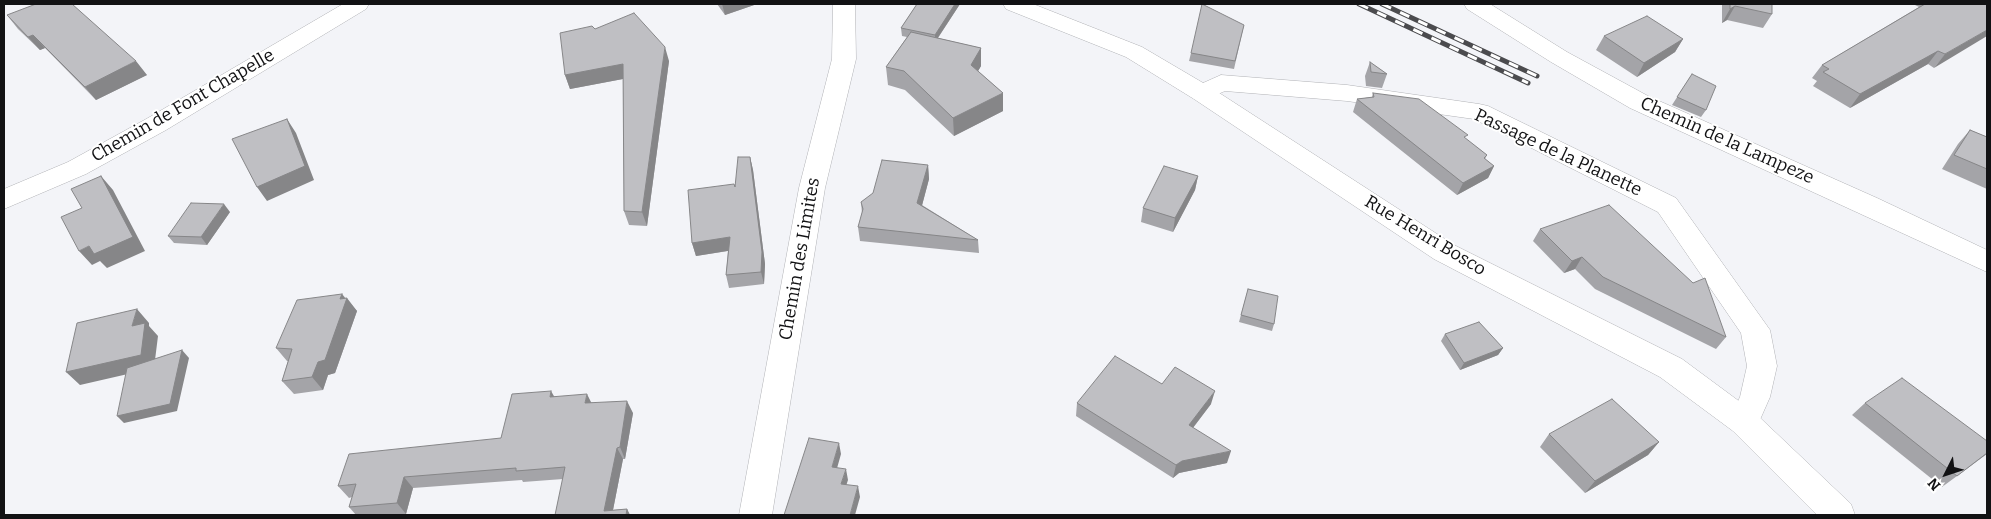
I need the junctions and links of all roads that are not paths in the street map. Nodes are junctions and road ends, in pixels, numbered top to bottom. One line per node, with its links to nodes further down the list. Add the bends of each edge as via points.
1 (358, 4): 6 (street, Chemin de Font Chapelle, via 77,168)
2 (844, 4): 9 (street, Chemin des Limites, via 844,59 812,188)
3 (1014, 4): 5 (street, Rue Henri Bosco, via 1134,52)
4 (1475, 4): 7 (street, Chemin de la Lampeze, via 1639,102)
5 (1202, 93): 8 (street, Rue Henri Bosco, via 1444,252 1671,368); 8 (street, Passage de la Planette, via 1221,83 1347,93 1480,112 1666,205 1755,330 1762,366 1755,397)
6 (4, 200)
7 (1987, 262)
8 (1744, 422): 10 (street, Rue Henri Bosco)
9 (755, 515)
10 (1839, 515)

